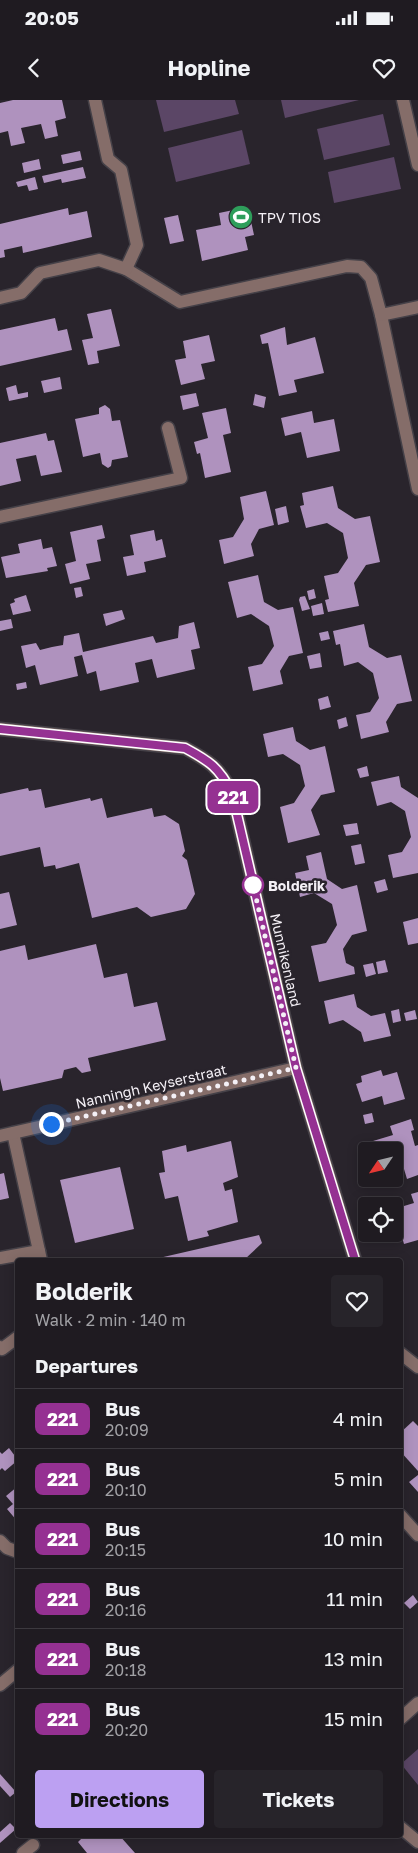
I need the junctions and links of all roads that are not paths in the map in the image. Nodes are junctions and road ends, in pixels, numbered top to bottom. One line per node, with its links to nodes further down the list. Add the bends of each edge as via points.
1 (94, 100): 4 (street, via 108,159 121,170 138,245)
2 (403, 100): 3 (street)
3 (418, 166)
4 (126, 269): 5 (street, via 98,260 40,273 21,293); 7 (street, via 180,302 347,266 361,267 371,278)
5 (0, 298)
6 (418, 307): 7 (street)
7 (381, 315): 9 (street)
8 (168, 428): 10 (street, via 181,478)
9 (418, 489)
10 (0, 517)
11 (0, 729): 12 (street, Munnikenland, via 185,748 223,774 232,793)
12 (296, 1068): 13 (street, Nanningh Keyserstraat); 17 (street, Munnikenland)
13 (13, 1133): 14 (street, Nanningh Keyserstraat); 15 (street)
14 (0, 1136)
15 (40, 1256): 16 (street)
16 (0, 1258)
17 (354, 1258)
18 (15, 1339): 19 (street, via 2,1349)
19 (0, 1347)
20 (403, 1355): 21 (street)
21 (418, 1367)
22 (403, 1524): 23 (street)
23 (418, 1535)
24 (0, 1541): 25 (street)
25 (15, 1551)
26 (15, 1672): 27 (street)
27 (0, 1685)
28 (418, 1703): 29 (street)
29 (403, 1716)
30 (403, 1830): 31 (street)
31 (418, 1842)

